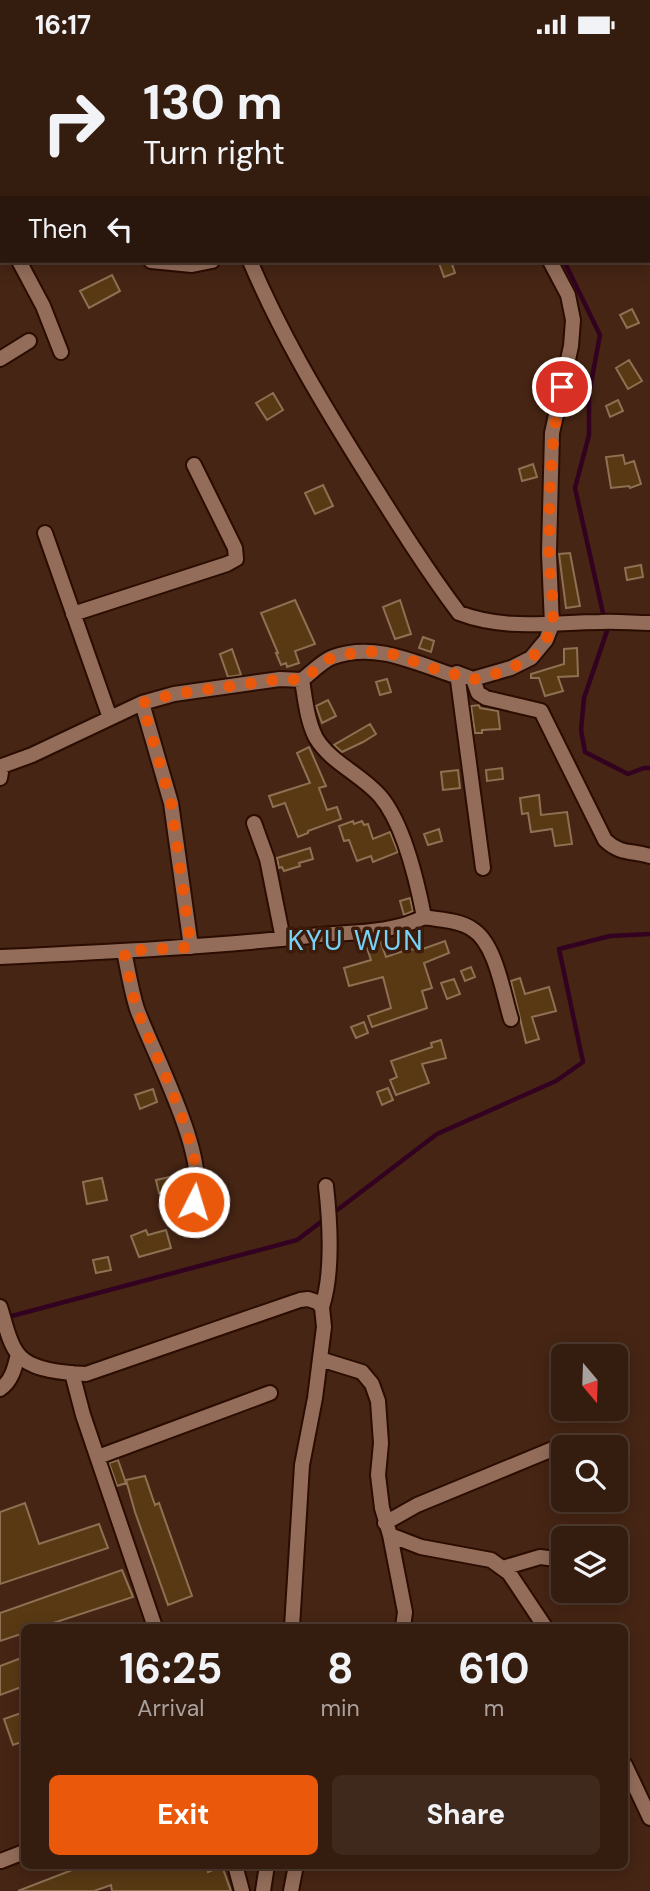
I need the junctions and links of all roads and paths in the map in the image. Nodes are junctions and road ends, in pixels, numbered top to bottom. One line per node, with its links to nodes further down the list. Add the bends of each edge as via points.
1 (20, 263): 7 (street)
2 (172, 263): 3 (street)
3 (202, 263)
4 (251, 263): 13 (street, via 304,374 459,613 481,622)
5 (551, 263): 13 (street, via 568,295 573,320 552,433)
6 (29, 341): 8 (street)
7 (61, 352)
8 (0, 359)
9 (194, 465): 11 (street, via 235,548 236,559)
10 (45, 533): 11 (street)
11 (74, 614): 18 (street)
12 (650, 623): 13 (street)
13 (552, 625): 15 (street, via 531,658)
14 (457, 673): 15 (street); 16 (street, via 366,651 332,657); 22 (street)
15 (473, 679): 21 (street, via 478,693 486,698 541,711 605,840 626,853)
16 (302, 680): 17 (street, via 174,694); 23 (street, via 316,737 326,751 379,795 393,816)
17 (142, 703): 18 (street); 25 (street, via 171,803)
18 (110, 718): 19 (street)
19 (1, 769)
20 (254, 823): 24 (street, via 267,859)
21 (650, 856)
22 (483, 869)
23 (424, 917): 24 (street, via 390,928); 28 (street, via 462,924 479,935 492,956)
24 (283, 939): 25 (street)
25 (191, 947): 26 (street)
26 (124, 951): 27 (street); 30 (street, via 136,1006 180,1112 197,1168)
27 (0, 957)
28 (511, 1019)
29 (326, 1186): 32 (street, via 328,1290)
30 (194, 1202)
31 (0, 1307): 33 (street)
32 (322, 1307): 34 (street); 35 (street, via 313,1299 300,1300)
33 (18, 1354): 35 (street); 36 (street, via 13,1374)
34 (320, 1359): 40 (street, via 362,1372 372,1384 378,1401 378,1475); 44 (street, via 302,1465)
35 (73, 1380): 39 (street)
36 (0, 1389)
37 (270, 1393): 39 (street)
38 (551, 1450): 40 (street, via 417,1505)
39 (98, 1457): 43 (street)
40 (388, 1529): 42 (street, via 421,1547 491,1560); 45 (street)
41 (551, 1558): 42 (street, via 540,1557)
42 (503, 1568): 46 (street)
43 (154, 1624)
44 (292, 1624)
45 (407, 1624)
46 (543, 1624)
47 (628, 1771): 48 (street)
48 (650, 1818)
49 (21, 1853): 50 (street)
50 (1, 1860)
51 (236, 1869): 54 (street)
52 (267, 1869): 55 (street)
53 (295, 1869): 56 (street)
54 (242, 1891)
55 (264, 1891)
56 (291, 1891)

